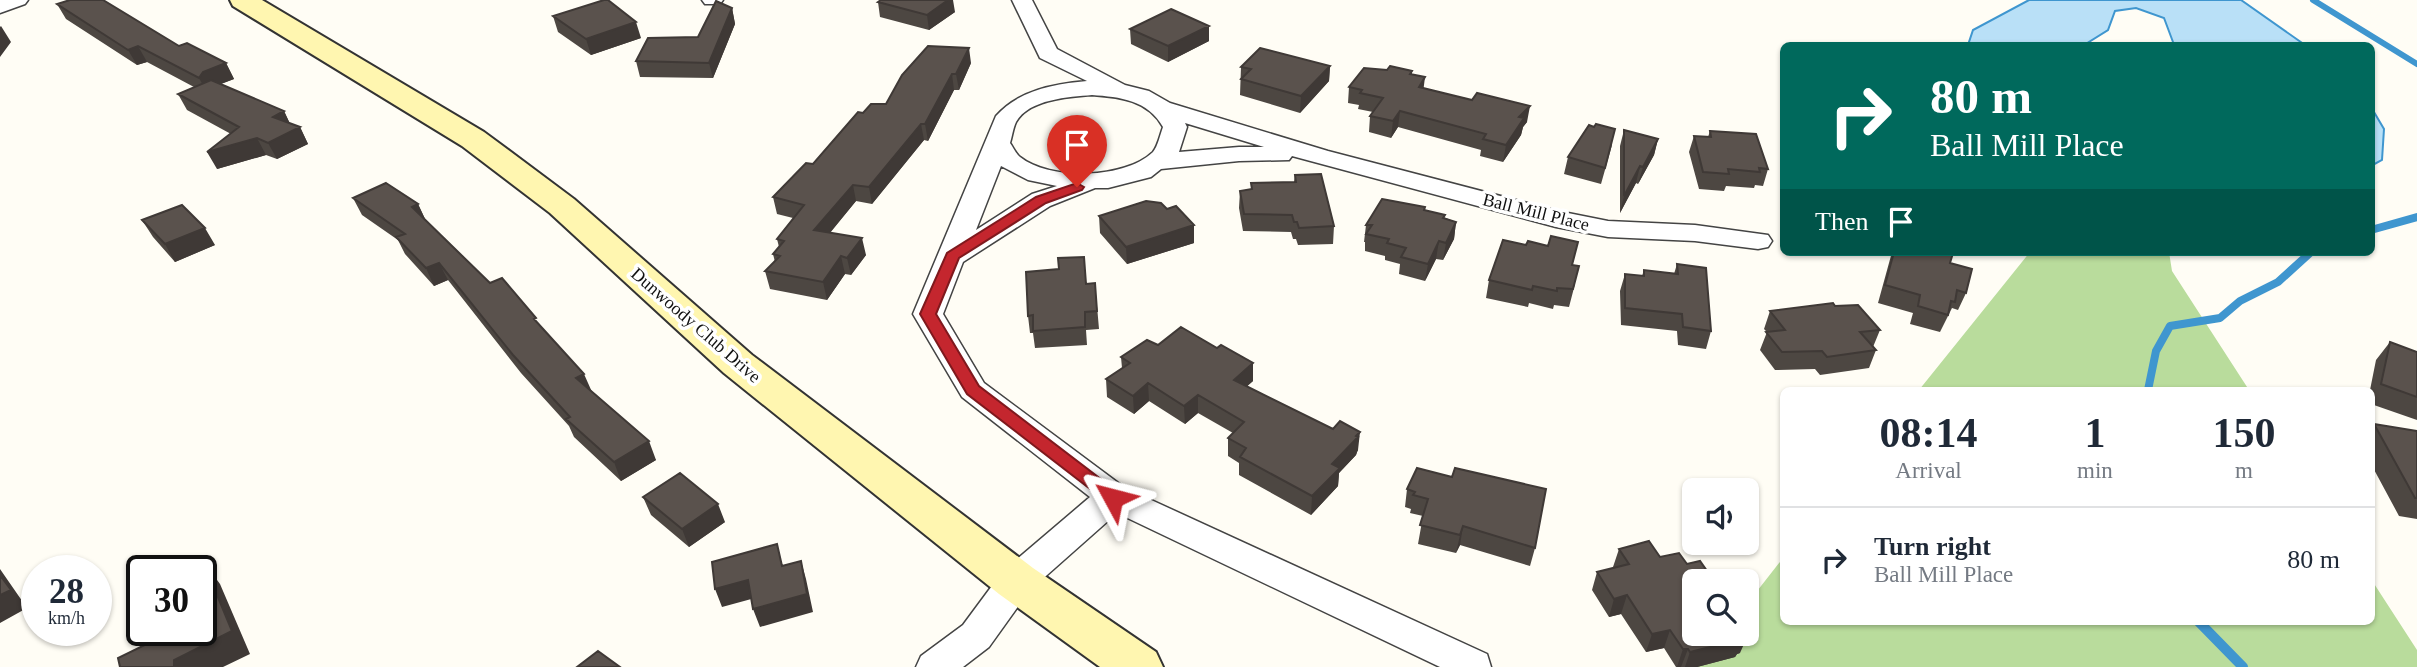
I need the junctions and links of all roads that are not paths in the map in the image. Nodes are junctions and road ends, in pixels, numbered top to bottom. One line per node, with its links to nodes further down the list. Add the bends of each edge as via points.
1 (18, 0): 4 (street)
2 (243, 0): 16 (street, Dunwoody Club Drive, via 473,139 562,205 738,365)
3 (1022, 0): 5 (street)
4 (0, 7)
5 (1048, 53): 6 (street); 7 (street)
6 (1125, 91): 7 (street, via 1074,89); 8 (street, Ball Mill Place)
7 (1017, 108): 9 (street, via 1002,124)
8 (1164, 109): 10 (street, Ball Mill Place); 11 (street, via 1175,136)
9 (998, 142): 12 (street, via 1008,159 1030,173 1061,181); 14 (street)
10 (1319, 156): 11 (street, Ball Mill Place, via 1239,154); 13 (street, Ball Mill Place, via 1556,219 1608,229)
11 (1156, 162): 12 (street, Ball Mill Place, via 1130,174)
12 (1096, 181): 14 (street, via 1041,200)
13 (1758, 241)
14 (953, 256): 15 (street, via 928,314 973,390)
15 (1113, 498): 16 (street); 17 (street)
16 (1016, 581): 18 (street, via 976,636); 19 (street, Dunwoody Club Drive)
17 (1473, 665)
18 (935, 667)
19 (1138, 667)

